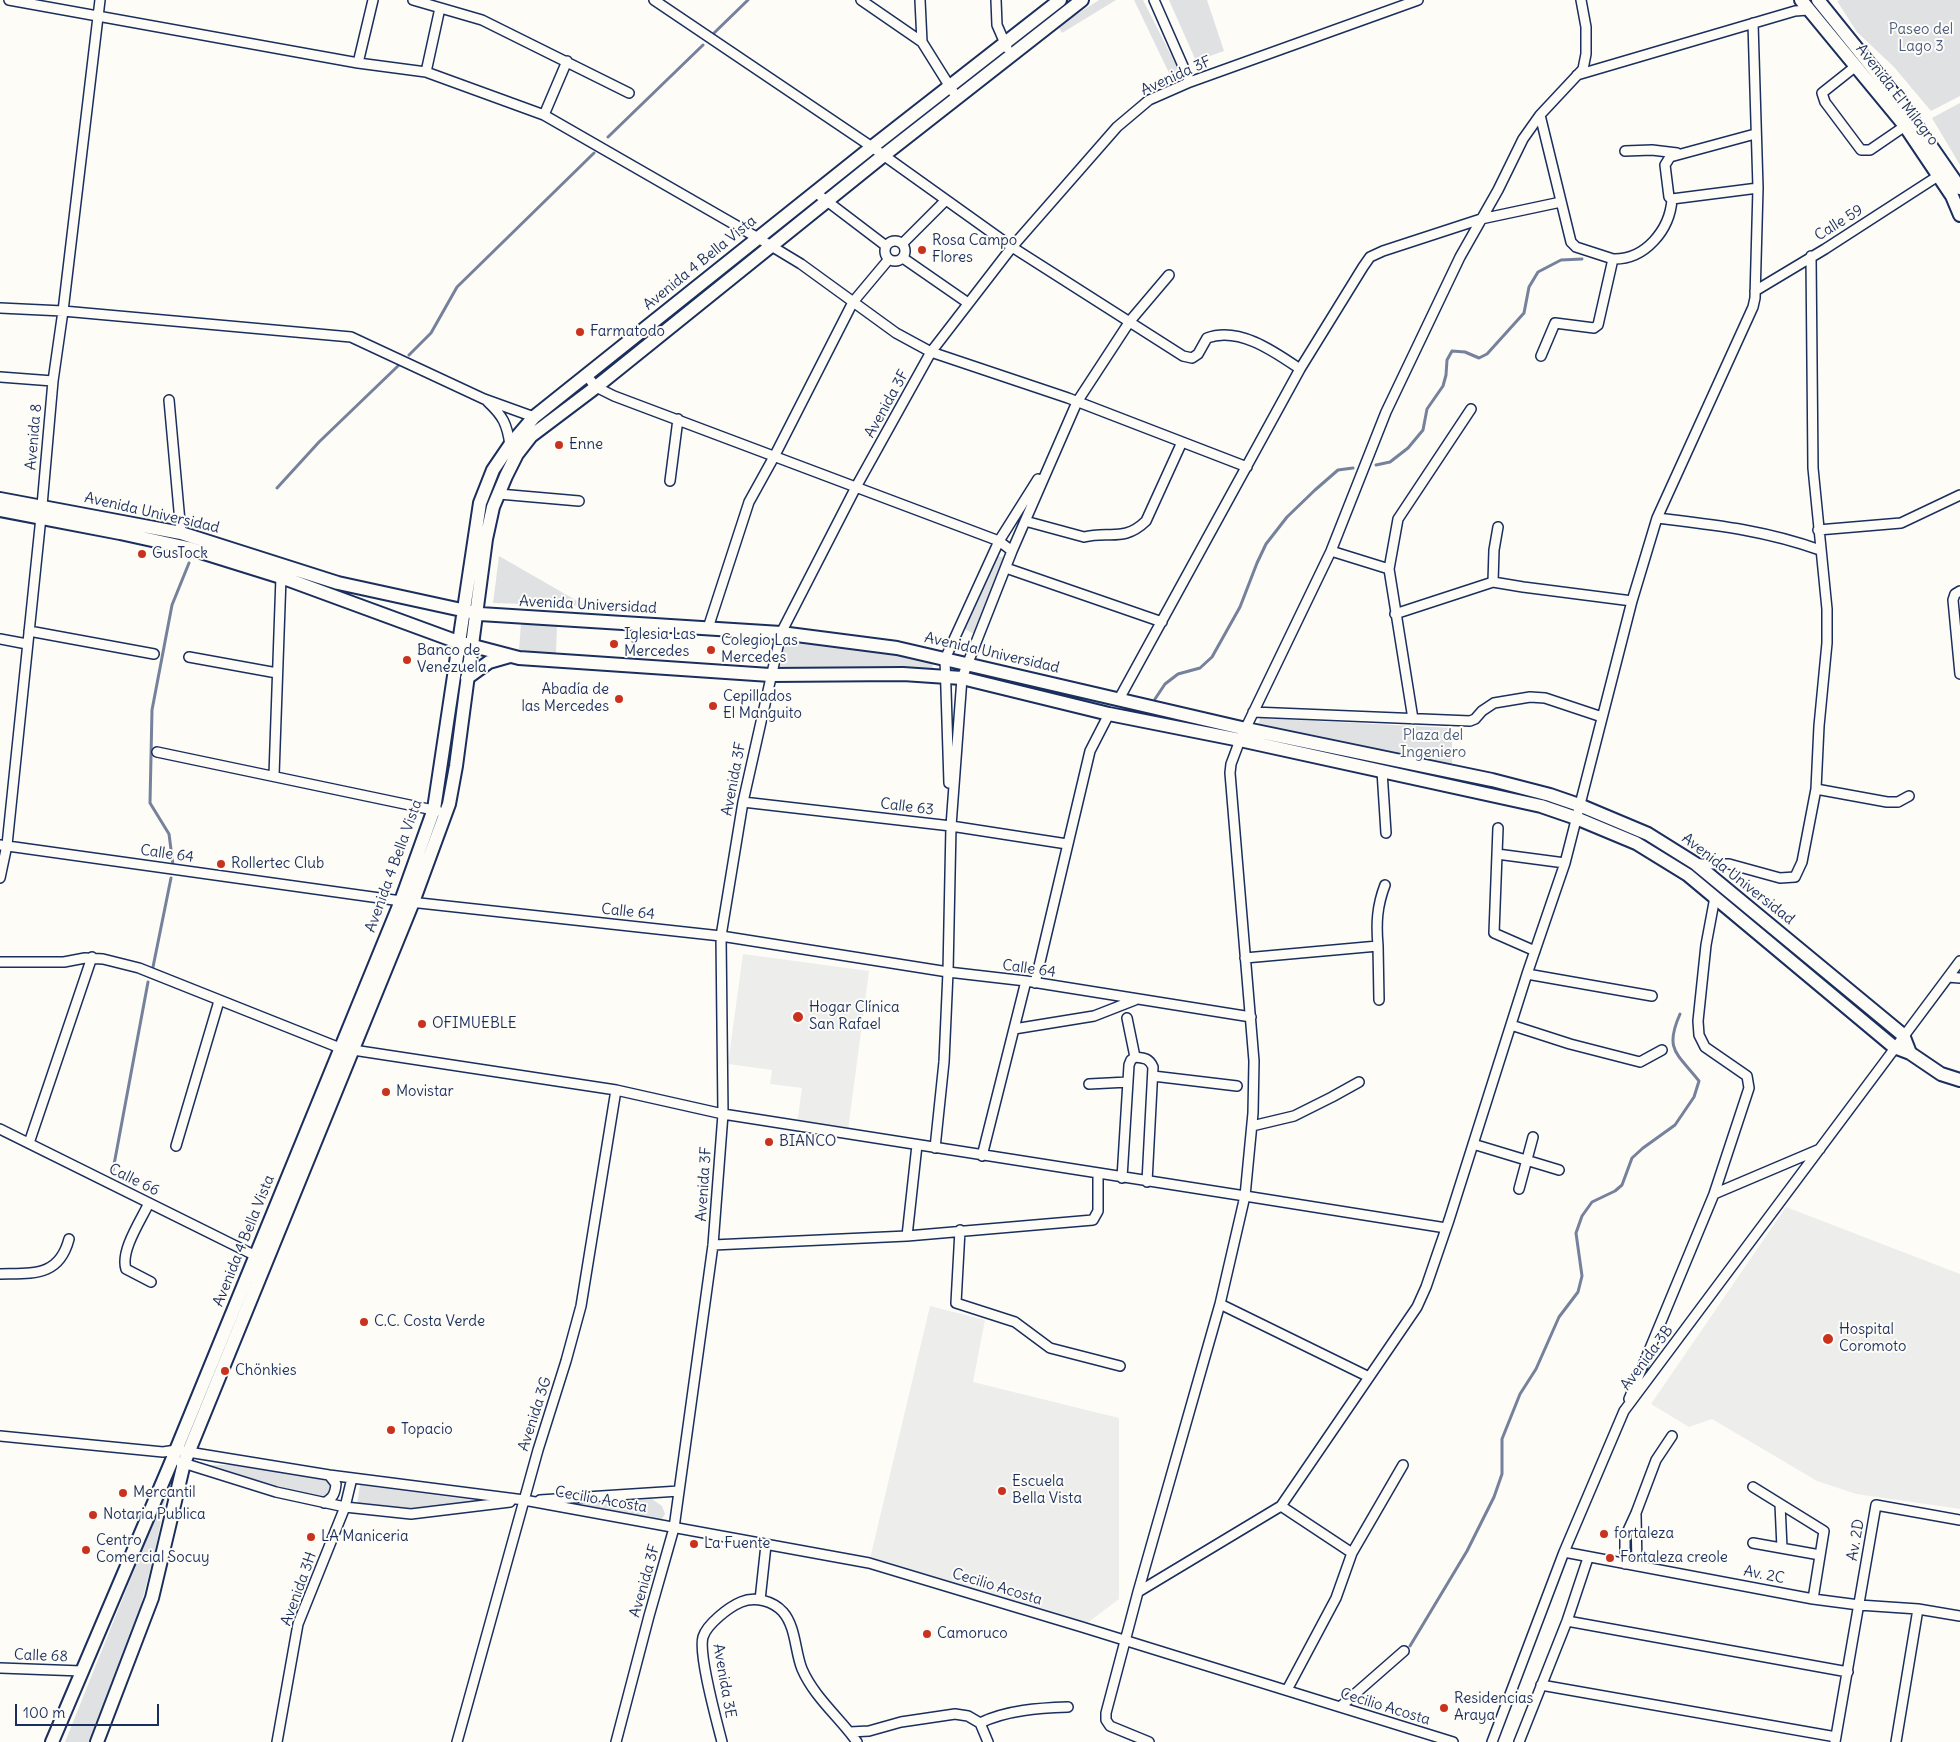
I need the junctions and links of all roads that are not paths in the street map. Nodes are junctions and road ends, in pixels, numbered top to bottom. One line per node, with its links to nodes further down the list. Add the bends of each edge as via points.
1 (9, 0): 18 (street)
2 (100, 0): 18 (street, Avenida 8)
3 (373, 0): 23 (street)
4 (413, 0): 17 (street)
5 (654, 0): 34 (street)
6 (861, 0): 20 (street)
7 (920, 0): 20 (street)
8 (996, 0): 21 (street, via 997,25)
9 (1060, 0): 21 (street, Avenida 4 Bella Vista)
10 (1082, 0): 21 (street, Avenida 4 Bella Vista)
11 (1154, 0): 27 (street)
12 (1418, 0): 15 (street, Avenida 3F)
13 (1581, 0): 26 (street, via 1586,54 1583,69)
14 (1818, 0): 40 (street, Avenida El Milagro, via 1901,103)
15 (1395, 4): 27 (street, Avenida 3F)
16 (1804, 5): 19 (street); 24 (street, Avenida El Milagro)
17 (440, 8): 22 (street, via 482,20); 25 (street)
18 (97, 16): 23 (street); 63 (street, Avenida 8)
19 (1753, 24): 26 (street); 33 (street)
20 (922, 42): 29 (street)
21 (1008, 50): 29 (street, Avenida 4 Bella Vista)
22 (568, 62): 28 (street); 30 (street)
23 (358, 63): 25 (street)
24 (1856, 66): 32 (street, Avenida El Milagro); 32 (street, via 1822,92 1825,102 1861,150 1870,150)
25 (426, 72): 30 (street)
26 (1577, 75): 31 (street)
27 (1190, 82): 52 (street, Avenida 3F, via 1149,100 1117,127)
28 (630, 92)
29 (953, 92): 34 (street, Avenida 4 Bella Vista); 37 (street, Avenida 4 Bella Vista)
30 (544, 115): 48 (street)
31 (1540, 115): 45 (street); 47 (street, via 1523,138)
32 (1905, 126): 38 (street, Avenida El Milagro)
33 (1755, 134): 36 (street); 39 (street)
34 (872, 147): 37 (street); 41 (street, Avenida 4 Bella Vista)
35 (1625, 151): 36 (street)
36 (1682, 154): 43 (street, via 1670,157 1665,165)
37 (884, 155): 42 (street); 44 (street, Avenida 4 Bella Vista)
38 (1938, 176): 46 (street, Avenida El Milagro); 53 (street, Calle 59)
39 (1758, 188): 43 (street); 58 (street)
40 (1960, 188)
41 (815, 192): 44 (street); 48 (street, Avenida 4 Bella Vista)
42 (946, 200): 49 (street); 52 (street)
43 (1672, 200): 56 (street, via 1668,219 1658,238 1640,252)
44 (826, 202): 50 (street, Avenida 4 Bella Vista); 51 (street)
45 (1561, 202): 47 (street); 56 (street, via 1573,246)
46 (1960, 215)
47 (1481, 219): 68 (street, via 1370,257); 100 (street, via 1386,412)
48 (758, 238): 50 (street); 61 (street, Avenida 4 Bella Vista)
49 (902, 244): 51 (street, via 894,240); 54 (street, via 905,248)
50 (771, 246): 59 (street); 64 (street, Avenida 4 Bella Vista)
51 (886, 246): 55 (street, via 884,250)
52 (1012, 247): 60 (street, Avenida 3F); 65 (street)
53 (1811, 256): 58 (street, Calle 59); 95 (street, via 1813,468)
54 (903, 258): 55 (street); 60 (street)
55 (889, 259): 59 (street)
56 (1613, 259): 67 (street, via 1596,327 1554,323)
57 (1169, 275): 65 (street)
58 (1755, 291): 92 (street, via 1753,307)
59 (853, 302): 66 (street, via 896,333); 82 (street)
60 (968, 303): 66 (street, Avenida 3F)
61 (674, 305): 64 (street); 69 (street, Avenida 4 Bella Vista)
62 (0, 308): 63 (street)
63 (63, 311): 71 (street, Avenida 8); 73 (street, via 351,337)
64 (683, 316): 72 (street, Avenida 4 Bella Vista)
65 (1130, 321): 68 (street, via 1183,356 1192,358 1207,338 1224,334 1267,347); 75 (street)
66 (931, 352): 75 (street); 85 (street, Avenida 3F)
67 (1541, 356)
68 (1300, 369): 83 (street)
69 (586, 375): 72 (street); 77 (street, Avenida 4 Bella Vista)
70 (0, 377): 71 (street)
71 (53, 381): 91 (street, Avenida 8)
72 (596, 387): 78 (street); 86 (street, Avenida 4 Bella Vista, via 531,436 517,454)
73 (484, 399): 77 (street); 80 (street, via 500,414)
74 (169, 400): 96 (street)
75 (1077, 402): 79 (street); 81 (street)
76 (1471, 409): 102 (street, via 1398,518)
77 (534, 417): 80 (street, Avenida 4 Bella Vista)
78 (678, 419): 82 (street); 84 (street)
79 (1182, 442): 83 (street); 93 (street, via 1146,521 1137,529 1118,536 1084,538)
80 (510, 445): 107 (street, Avenida 4 Bella Vista, via 493,470 480,503)
81 (1054, 453): 93 (street); 97 (street)
82 (775, 455): 85 (street); 111 (street, via 749,502)
83 (1247, 467): 110 (street)
84 (670, 481)
85 (856, 486): 97 (street); 113 (street, Avenida 3F)
86 (499, 494): 89 (street); 108 (street, Avenida 4 Bella Vista, via 486,539)
87 (1960, 495): 95 (street, via 1901,523)
88 (0, 499): 91 (street, Avenida Universidad)
89 (579, 501)
90 (0, 510): 91 (street, Avenida Universidad)
91 (42, 512): 96 (street, Avenida Universidad); 103 (street, Avenida Universidad, via 188,548); 112 (street, Avenida 8)
92 (1657, 518): 99 (street, via 1760,532); 106 (street)
93 (1025, 521): 98 (street)
94 (1498, 527): 104 (street)
95 (1818, 530): 99 (street)
96 (181, 534): 107 (street, Avenida Universidad, via 338,583)
97 (999, 541): 98 (street); 121 (street)
98 (1012, 550): 101 (street)
99 (1820, 550): 138 (street, via 1827,609)
100 (1331, 551): 102 (street); 130 (street)
101 (1006, 568): 110 (street); 122 (street)
102 (1389, 570): 109 (street)
103 (281, 577): 115 (street, Avenida Universidad); 123 (street)
104 (1493, 582): 106 (street); 109 (street)
105 (1960, 591): 124 (street, via 1953,600)
106 (1632, 601): 132 (street)
107 (463, 610): 108 (street, Avenida Universidad); 115 (street, Avenida 4 Bella Vista)
108 (476, 614): 111 (street, Avenida Universidad); 117 (street, Avenida 4 Bella Vista)
109 (1395, 614): 133 (street)
110 (1162, 622): 129 (street)
111 (708, 628): 113 (street, Avenida Universidad)
112 (28, 631): 116 (street, Avenida 8); 118 (street)
113 (781, 633): 121 (street, Avenida Universidad, via 897,648); 125 (street, Avenida 3F)
114 (0, 639): 116 (street)
115 (458, 642): 117 (street, Avenida Universidad); 142 (street, Avenida 4 Bella Vista)
116 (27, 644): 149 (street, Avenida 8)
117 (471, 644): 119 (street, Avenida Universidad); 127 (street, Avenida 4 Bella Vista)
118 (154, 654)
119 (510, 656): 125 (street, Avenida Universidad); 127 (street, via 489,662)
120 (189, 658): 123 (street)
121 (945, 659): 122 (street, Avenida Universidad); 126 (street)
122 (967, 664): 128 (street); 129 (street, Avenida Universidad)
123 (277, 673): 137 (street)
124 (1960, 674)
125 (770, 676): 126 (street, Avenida Universidad, via 903,674); 140 (street, Avenida 3F)
126 (945, 677): 128 (street, Avenida Universidad); 145 (street)
127 (467, 678): 143 (street, Avenida 4 Bella Vista, via 456,766)
128 (962, 678): 131 (street, Avenida Universidad); 145 (street)
129 (1119, 700): 134 (street, Avenida Universidad)
130 (1254, 712): 133 (street); 134 (street)
131 (1109, 714): 134 (street, Avenida Universidad); 148 (street, via 1090,751)
132 (1602, 716): 133 (street, via 1545,698 1530,697 1494,703 1470,721); 141 (street)
133 (1413, 719)
134 (1243, 734): 136 (street, Avenida Universidad); 141 (street, Avenida Universidad, via 1492,780); 161 (street, via 1230,772)
135 (157, 752): 137 (street)
136 (1382, 771): 144 (street, Avenida Universidad, via 1542,806); 147 (street)
137 (274, 775): 142 (street)
138 (1816, 789): 139 (street, via 1887,802 1898,802); 152 (street, via 1802,862 1795,877 1780,878 1729,864)
139 (1908, 796)
140 (743, 802): 145 (street, Calle 63); 157 (street, Avenida 3F)
141 (1579, 805): 144 (street); 152 (street, Avenida Universidad, via 1648,834)
142 (434, 810): 143 (street); 156 (street, Avenida 4 Bella Vista)
143 (446, 813): 156 (street, Avenida 4 Bella Vista)
144 (1576, 818): 151 (street); 155 (street, Avenida Universidad, via 1636,843 1688,874)
145 (951, 826): 148 (street, Calle 63); 164 (street)
146 (1498, 828): 150 (street)
147 (1386, 834)
148 (1067, 844): 168 (street)
149 (4, 845): 153 (street, Avenida 8); 156 (street, Calle 64)
150 (1497, 854): 151 (street); 159 (street, via 1494,933)
151 (1565, 863): 159 (street)
152 (1696, 864): 177 (street, Avenida Universidad)
153 (0, 878)
154 (1385, 885): 158 (street, via 1376,920)
155 (1715, 897): 178 (street, Avenida Universidad); 207 (street, via 1705,955 1699,1035 1705,1047 1747,1076 1749,1082)
156 (407, 901): 157 (street, Calle 64); 179 (street, Avenida 4 Bella Vista)
157 (721, 936): 164 (street, Calle 64); 190 (street, Avenida 3F)
158 (1378, 946): 161 (street); 171 (street)
159 (1535, 951): 165 (street)
160 (92, 957): 163 (street, via 64,962); 172 (street, via 139,968); 194 (street)
161 (1245, 958): 174 (street)
162 (1960, 961): 166 (street, Avenida 3B)
163 (0, 962)
164 (948, 972): 168 (street, Calle 64); 198 (street, via 944,1062)
165 (1527, 974): 169 (street); 175 (street)
166 (1948, 977): 167 (street); 177 (street, Avenida 3B)
167 (1960, 978)
168 (1030, 982): 170 (street, Calle 64); 176 (street)
169 (1652, 996)
170 (1137, 999): 174 (street, Calle 64); 176 (street, via 1094,1016)
171 (1379, 1000)
172 (219, 1001): 179 (street); 197 (street)
173 (1127, 1018): 182 (street)
174 (1251, 1018): 191 (street, via 1254,1061)
175 (1511, 1025): 180 (street, via 1640,1062); 195 (street)
176 (1014, 1029): 200 (street)
177 (1903, 1035): 178 (street, Avenida 3B); 181 (street)
178 (1894, 1047): 181 (street, Avenida Universidad); 199 (street, Avenida 3B)
179 (346, 1049): 189 (street); 215 (street, Avenida 4 Bella Vista); 224 (street, Avenida 4 Bella Vista)
180 (1662, 1050)
181 (1910, 1053): 184 (street, Avenida Universidad, via 1941,1074)
182 (1135, 1057): 183 (street, via 1151,1062); 185 (street, via 1129,1065)
183 (1153, 1076): 188 (street); 205 (street)
184 (1960, 1080)
185 (1128, 1082): 187 (street); 204 (street)
186 (1359, 1082): 191 (street, via 1294,1116)
187 (1089, 1084)
188 (1237, 1086)
189 (616, 1090): 190 (street); 230 (street, Avenida 3G, via 581,1306)
190 (723, 1114): 196 (street); 214 (street, Avenida 3F)
191 (1252, 1126): 208 (street)
192 (0, 1130): 194 (street, Calle 66)
193 (1533, 1138): 201 (street)
194 (28, 1144): 209 (street, Calle 66)
195 (1473, 1144): 201 (street); 210 (street)
196 (917, 1145): 198 (street); 212 (street)
197 (176, 1146)
198 (935, 1148): 200 (street)
199 (1820, 1149): 207 (street); 221 (street, Avenida 3B)
200 (982, 1156): 203 (street)
201 (1527, 1161): 202 (street); 206 (street)
202 (1559, 1170)
203 (1098, 1174): 204 (street); 211 (street, via 1098,1211 1093,1220)
204 (1122, 1178): 205 (street)
205 (1146, 1182): 208 (street)
206 (1519, 1189)
207 (1714, 1194): 221 (street)
208 (1245, 1196): 210 (street); 218 (street)
209 (149, 1203): 215 (street, Calle 66); 217 (street, via 125,1254 124,1264 126,1269)
210 (1446, 1228): 220 (street, via 1416,1307)
211 (960, 1230): 212 (street); 219 (street, via 956,1303 1015,1322 1050,1348)
212 (907, 1236): 214 (street)
213 (68, 1239): 216 (street, via 62,1256 46,1271)
214 (713, 1245): 229 (street, Avenida 3F)
215 (256, 1256): 224 (street, Avenida 4 Bella Vista)
216 (0, 1274)
217 (151, 1282)
218 (1220, 1304): 220 (street); 247 (street)
219 (1120, 1366)
220 (1370, 1377): 233 (street)
221 (1624, 1411): 241 (street, Avenida 3B)
222 (0, 1436): 224 (street)
223 (1672, 1436): 235 (street, via 1656,1460)
224 (177, 1455): 226 (street, Cecilio Acosta); 231 (street, Cecilio Acosta, via 276,1492); 257 (street, Avenida 4 Bella Vista); 267 (street, Avenida 4 Bella Vista, via 152,1598)
225 (1403, 1465): 242 (street)
226 (328, 1474): 227 (street, Cecilio Acosta); 231 (street, via 336,1484 335,1493)
227 (352, 1478): 230 (street, Cecilio Acosta); 234 (street, Avenida 3H)
228 (1753, 1487): 232 (street)
229 (679, 1491): 230 (street); 237 (street, Avenida 3F)
230 (524, 1500): 234 (street, Cecilio Acosta, via 411,1514); 237 (street, Cecilio Acosta); 269 (street, Avenida 3G)
231 (324, 1503): 234 (street, Cecilio Acosta)
232 (1780, 1504): 240 (street); 243 (street, via 1824,1531)
233 (1281, 1506): 242 (street); 247 (street)
234 (345, 1507): 268 (street, Avenida 3H, via 298,1624)
235 (1636, 1513): 245 (street, via 1625,1537); 246 (street)
236 (1960, 1520): 250 (street, Av. 2D, via 1876,1505)
237 (674, 1528): 239 (street, Cecilio Acosta); 270 (street, Avenida 3F)
238 (1753, 1543): 240 (street)
239 (766, 1544): 249 (street); 254 (street, Cecilio Acosta, via 869,1564)
240 (1782, 1548): 243 (street)
241 (1564, 1552): 244 (street, Av. 2C); 276 (street, Avenida 3B)
242 (1352, 1553): 260 (street, via 1336,1598)
243 (1820, 1555): 248 (street)
244 (1588, 1558): 245 (street, Av. 2C); 253 (street)
245 (1625, 1564): 246 (street, Av. 2C)
246 (1636, 1566): 248 (street, Av. 2C)
247 (1138, 1592): 254 (street)
248 (1814, 1599): 250 (street, Av. 2C)
249 (760, 1600): 264 (street, via 783,1612 790,1623 802,1668 811,1686); 271 (street, Avenida 3E, via 744,1600 729,1607 703,1637 704,1661)
250 (1859, 1605): 251 (street, Av. 2C); 258 (street)
251 (1918, 1609): 252 (street, Av. 2C); 278 (street)
252 (1960, 1616)
253 (1567, 1621): 258 (street); 259 (street)
254 (1126, 1640): 260 (street, Cecilio Acosta); 274 (street, via 1106,1720 1110,1726)
255 (1404, 1651): 262 (street)
256 (0, 1668): 257 (street, Calle 68)
257 (82, 1671): 266 (street, Avenida 4 Bella Vista)
258 (1848, 1672): 265 (street)
259 (1541, 1685): 265 (street); 277 (street)
260 (1287, 1690): 262 (street, Cecilio Acosta)
261 (1068, 1706): 263 (street, via 1012,1712)
262 (1340, 1707): 275 (street, Cecilio Acosta)
263 (980, 1723): 264 (street, via 968,1716 955,1714); 273 (street)
264 (850, 1732): 272 (street)
265 (1836, 1740)
266 (52, 1742)
267 (97, 1742)
268 (277, 1742)
269 (457, 1742)
270 (616, 1742)
271 (722, 1742)
272 (857, 1742)
273 (988, 1742)
274 (1149, 1742)
275 (1453, 1742)
276 (1492, 1742)
277 (1519, 1742)
278 (1896, 1742)

